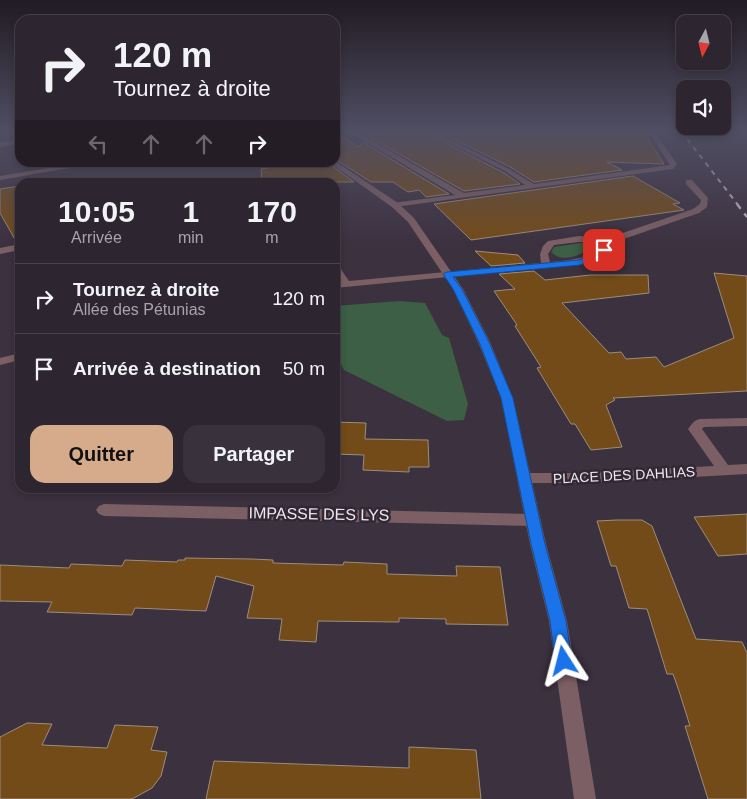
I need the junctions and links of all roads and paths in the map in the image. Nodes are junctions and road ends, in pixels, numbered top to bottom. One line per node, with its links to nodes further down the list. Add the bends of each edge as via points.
1 (61, 168): 6 (street)
2 (341, 168): 10 (street)
3 (415, 168): 9 (street)
4 (504, 168): 8 (street)
5 (663, 168): 8 (street)
6 (0, 178)
7 (690, 182): 11 (street, via 705,200 696,211)
8 (532, 186): 9 (street)
9 (461, 195): 10 (street)
10 (395, 205): 16 (street, via 410,220)
11 (609, 240): 14 (street, via 604,250 589,260); 14 (street, via 579,238 551,243 544,254)
12 (15, 247): 13 (street)
13 (0, 251)
14 (546, 264): 16 (street)
15 (340, 274): 17 (street)
16 (447, 274): 17 (street); 24 (street, via 484,342 507,398)
17 (346, 283): 18 (street)
18 (340, 284)
19 (15, 358): 20 (street)
20 (0, 362)
21 (747, 422): 23 (street, PLACE DES DAHLIAS, via 700,423 695,429)
22 (747, 469): 23 (street, PLACE DES DAHLIAS)
23 (724, 470): 24 (street, PLACE DES DAHLIAS)
24 (524, 478): 26 (street)
25 (104, 510): 26 (street, IMPASSE DES LYS)
26 (533, 520): 27 (street, via 558,621)
27 (585, 799)

